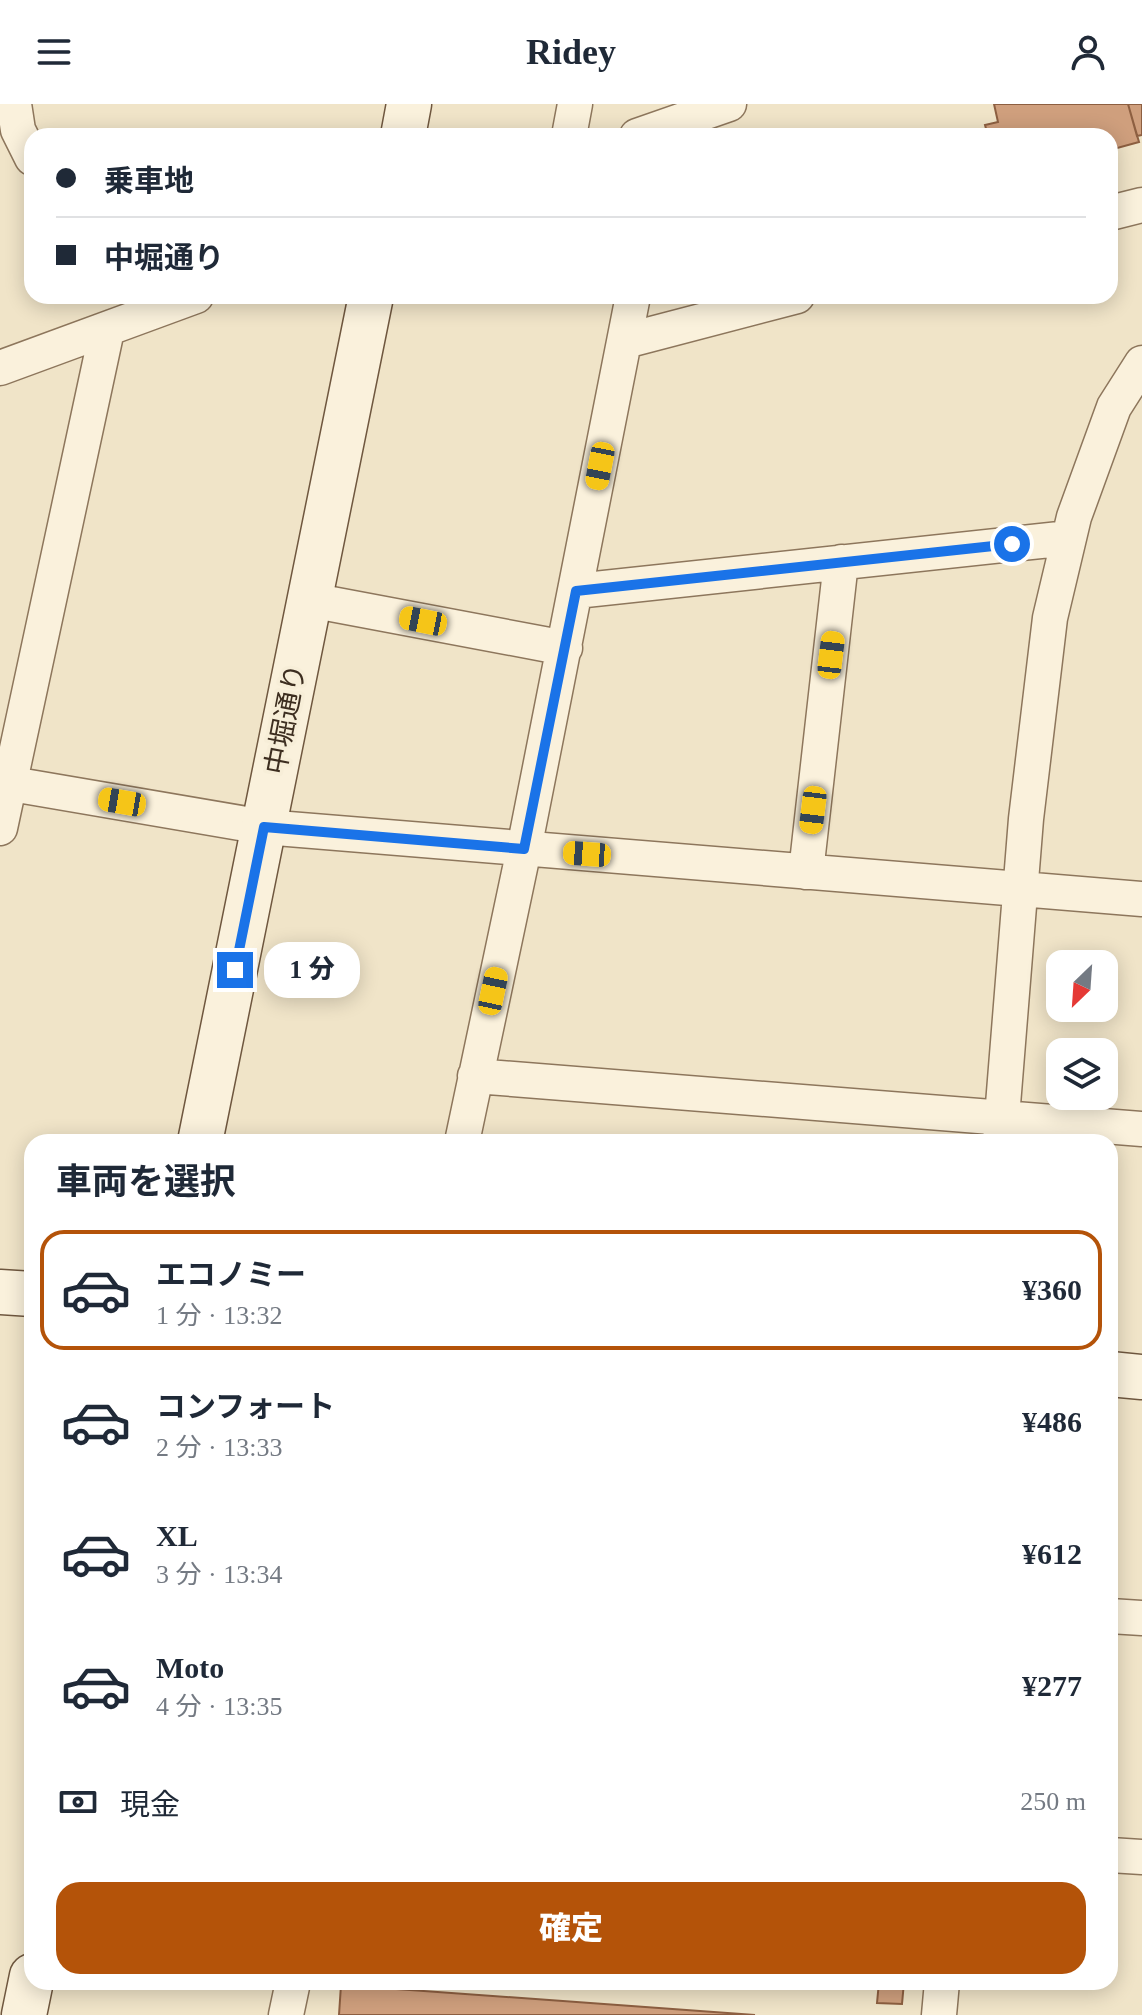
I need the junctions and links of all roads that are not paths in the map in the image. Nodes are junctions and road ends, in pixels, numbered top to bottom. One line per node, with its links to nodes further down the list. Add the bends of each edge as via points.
1 (14, 104): 8 (street)
2 (409, 104): 5 (street)
3 (575, 104): 6 (street)
4 (726, 105): 7 (street)
5 (404, 128)
6 (570, 128)
7 (667, 128)
8 (24, 142)
9 (1142, 205): 10 (street)
10 (1118, 211)
11 (164, 304): 15 (street)
12 (369, 304): 22 (street, 中堀通り)
13 (632, 304): 16 (street)
14 (766, 304): 16 (street)
15 (111, 317): 18 (street); 24 (street)
16 (625, 341): 21 (street)
17 (1142, 363): 19 (street, via 1114,407)
18 (0, 368)
19 (1069, 538): 20 (street); 29 (street, via 1050,618)
20 (841, 562): 21 (street); 28 (street)
21 (576, 591): 23 (street)
22 (310, 600): 23 (street); 25 (street, 中堀通り)
23 (565, 648): 27 (street)
24 (4, 782): 25 (street); 26 (street)
25 (264, 827): 27 (street); 34 (street, 中堀通り)
26 (0, 828)
27 (524, 849): 28 (street); 31 (street)
28 (806, 872): 29 (street)
29 (1020, 889): 30 (street); 33 (street)
30 (1142, 899)
31 (475, 1076): 33 (street); 35 (street)
32 (1142, 1129): 33 (street)
33 (1001, 1130)
34 (202, 1134)
35 (464, 1134)
36 (0, 1292): 37 (street)
37 (24, 1294)
38 (1118, 1375): 39 (street)
39 (1142, 1377)
40 (1118, 1616): 41 (street)
41 (1142, 1618)
42 (1118, 1856): 43 (street)
43 (1142, 1857)
44 (29, 1990): 47 (street)
45 (291, 1990): 48 (street)
46 (941, 1990): 49 (street)
47 (24, 2015)
48 (286, 2015)
49 (939, 2015)

